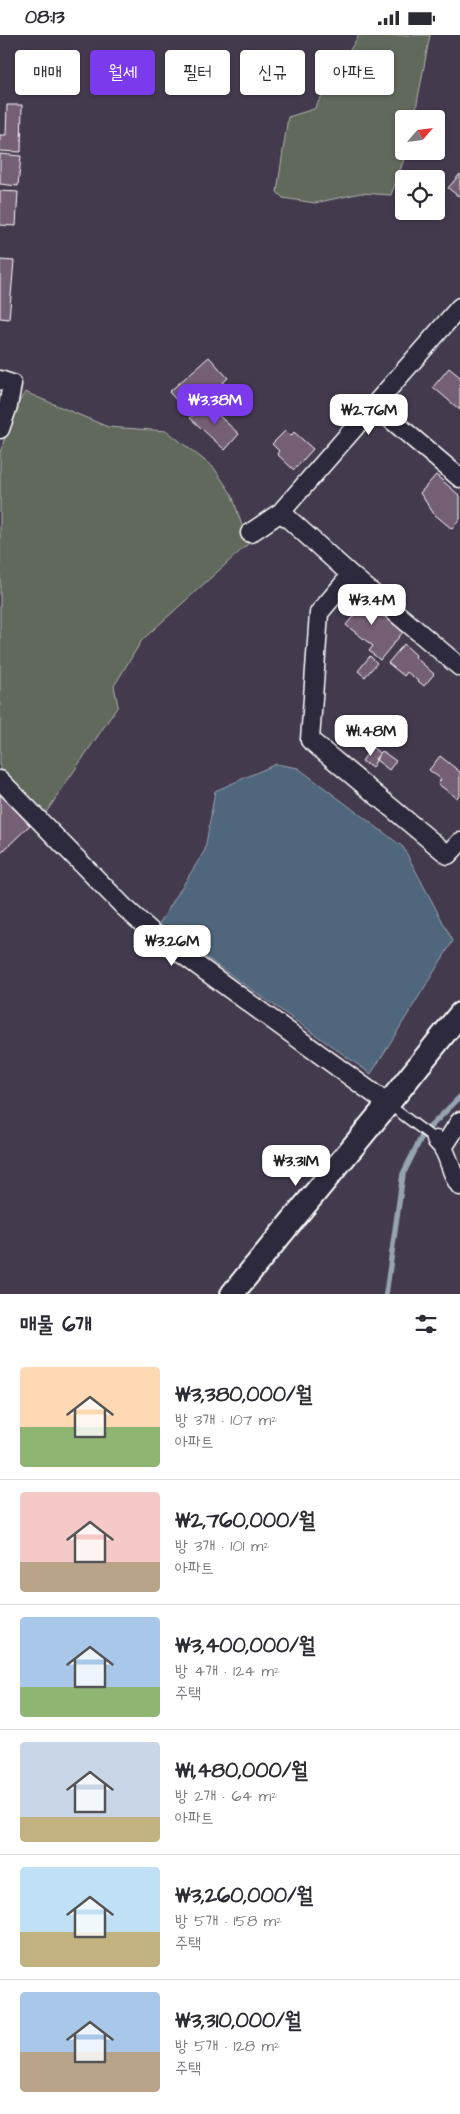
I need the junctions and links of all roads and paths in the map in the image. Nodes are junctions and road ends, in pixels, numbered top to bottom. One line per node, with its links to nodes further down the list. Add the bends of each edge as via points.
1 (460, 307): 3 (street)
2 (0, 380): 4 (street, via 12,384)
3 (374, 405): 5 (street); 6 (street)
4 (0, 429)
5 (460, 478)
6 (281, 512): 7 (street); 8 (street)
7 (250, 533)
8 (351, 575): 9 (street); 11 (street, via 319,613 310,739 448,855)
9 (460, 667)
10 (0, 780): 13 (street, via 153,933)
11 (460, 842)
12 (460, 1014): 13 (street)
13 (396, 1110): 15 (lane); 17 (street)
14 (460, 1121): 15 (street)
15 (440, 1143): 16 (street)
16 (460, 1186)
17 (232, 1294)

